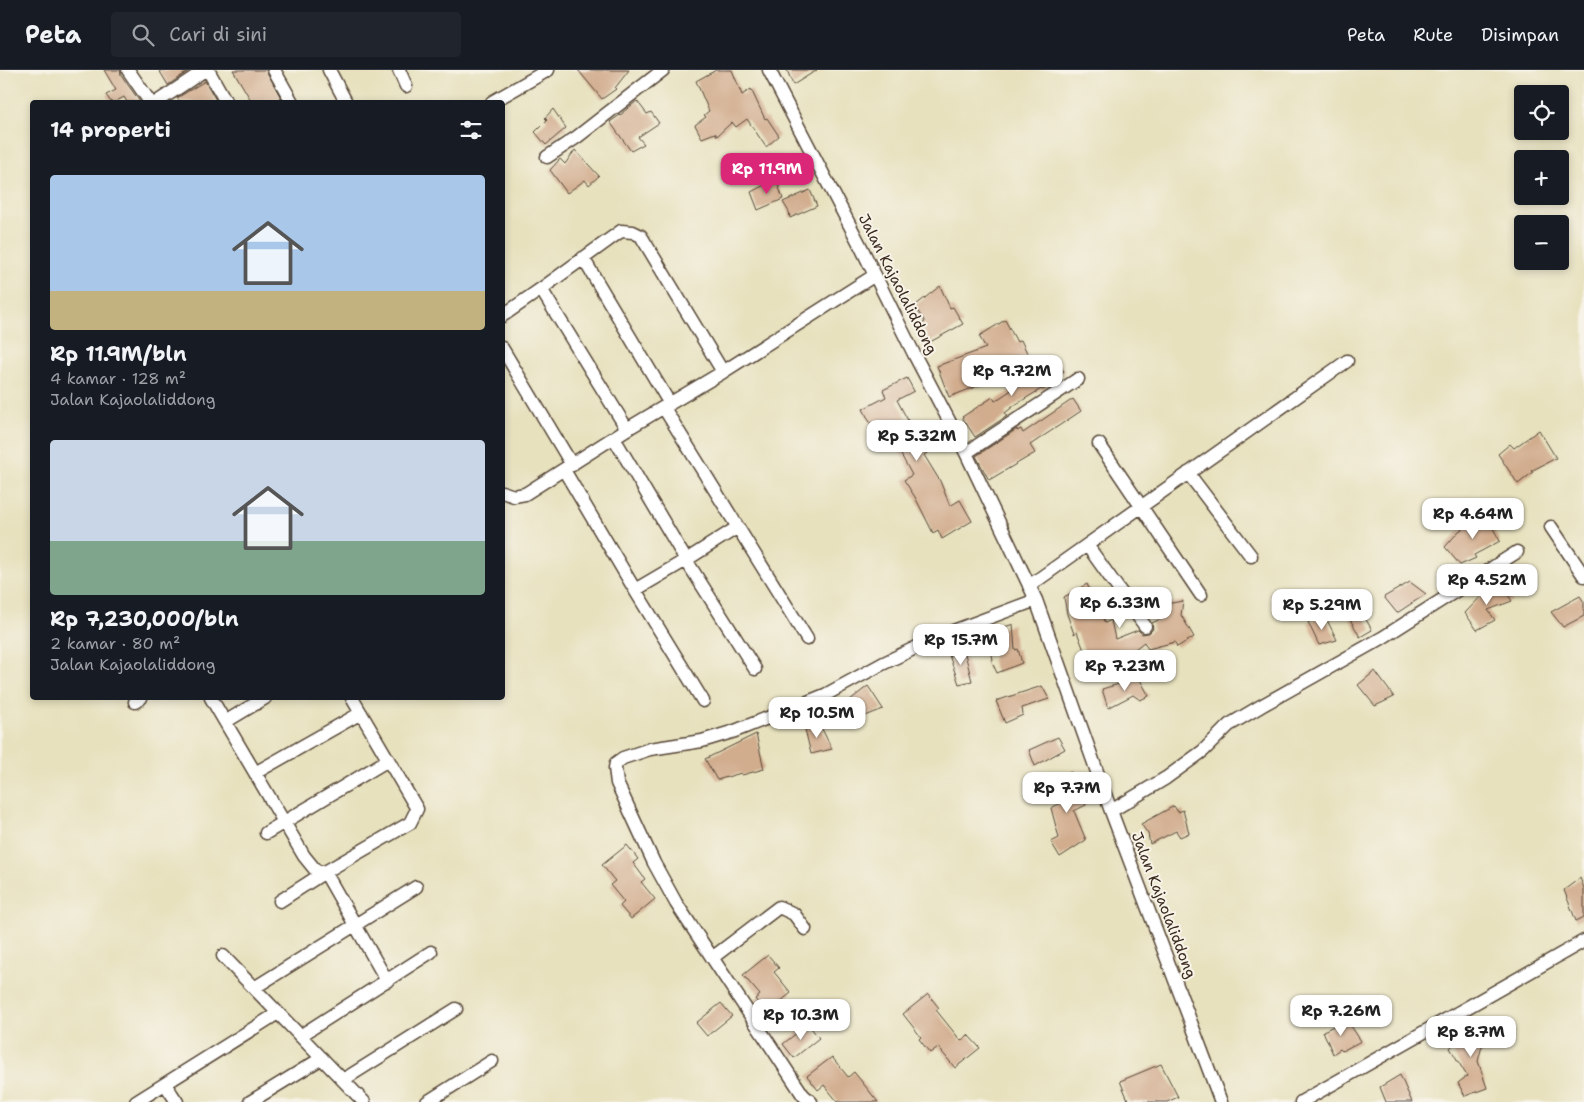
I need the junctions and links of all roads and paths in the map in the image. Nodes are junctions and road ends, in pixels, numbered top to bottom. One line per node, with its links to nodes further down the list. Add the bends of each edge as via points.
1 (128, 70): 10 (street)
2 (206, 70): 11 (street); 12 (street)
3 (274, 70): 13 (street)
4 (329, 70): 14 (street)
5 (398, 70): 9 (street)
6 (548, 70): 15 (street)
7 (663, 70): 16 (street)
8 (769, 70): 18 (street, Jalan Kajaolaliddong)
9 (406, 86)
10 (149, 100)
11 (159, 100)
12 (225, 100)
13 (291, 100)
14 (345, 100)
15 (496, 100)
16 (548, 157)
17 (583, 258): 19 (street); 23 (street, via 621,231 641,236); 25 (street)
18 (875, 275): 23 (street); 29 (street, Jalan Kajaolaliddong)
19 (541, 289): 20 (street); 26 (street)
20 (505, 314)
21 (505, 353): 30 (street)
22 (1347, 361): 31 (street)
23 (723, 372): 25 (street)
24 (1078, 379): 29 (street)
25 (667, 406): 26 (street); 35 (street)
26 (627, 429): 27 (street)
27 (614, 438): 30 (street); 39 (street)
28 (1099, 444): 33 (street)
29 (966, 452): 41 (street, Jalan Kajaolaliddong)
30 (568, 468): 32 (street, via 525,494 514,496); 42 (street)
31 (1188, 473): 33 (street); 38 (street)
32 (506, 493)
33 (1140, 507): 36 (street); 43 (street)
34 (1551, 526): 40 (street)
35 (738, 528): 39 (street); 46 (street)
36 (1087, 545): 41 (street); 45 (street)
37 (1517, 552): 56 (street, via 1382,638 1229,725 1203,751)
38 (1251, 556)
39 (686, 560): 42 (street); 47 (street)
40 (1584, 576)
41 (1029, 586): 44 (street, Jalan Kajaolaliddong)
42 (635, 590): 51 (street)
43 (1201, 595)
44 (1036, 600): 56 (street, Jalan Kajaolaliddong); 67 (street, via 940,636 825,694 734,731 702,741 650,749 616,763 617,784 654,863)
45 (1145, 626)
46 (807, 639)
47 (755, 669)
48 (212, 700): 53 (street)
49 (261, 700): 53 (street)
50 (353, 700): 52 (street)
51 (702, 701)
52 (361, 713): 54 (street); 55 (street)
53 (225, 722): 55 (street)
54 (388, 760): 57 (street); 59 (street, via 417,809 410,823)
55 (255, 773): 57 (street)
56 (1112, 811): 83 (street, Jalan Kajaolaliddong)
57 (284, 822): 58 (street); 59 (street, via 317,872)
58 (266, 833)
59 (325, 872): 61 (street); 62 (street)
60 (416, 886): 62 (street)
61 (280, 902)
62 (355, 925): 68 (street); 69 (street)
63 (805, 929): 67 (street, via 794,914 780,907)
64 (1584, 941): 84 (street)
65 (431, 952): 68 (street)
66 (223, 956): 69 (street)
67 (712, 958): 82 (street, via 803,1095)
68 (387, 981): 72 (street)
69 (254, 988): 71 (street)
70 (456, 1009): 75 (street)
71 (278, 1013): 72 (street); 76 (street)
72 (300, 1036): 73 (street)
73 (322, 1058): 75 (street); 79 (street)
74 (492, 1060): 81 (street)
75 (343, 1080): 80 (street)
76 (165, 1084): 77 (street); 78 (street)
77 (136, 1102)
78 (177, 1102)
79 (250, 1102)
80 (364, 1102)
81 (427, 1102)
82 (811, 1102)
83 (1221, 1102)
84 (1301, 1102)

